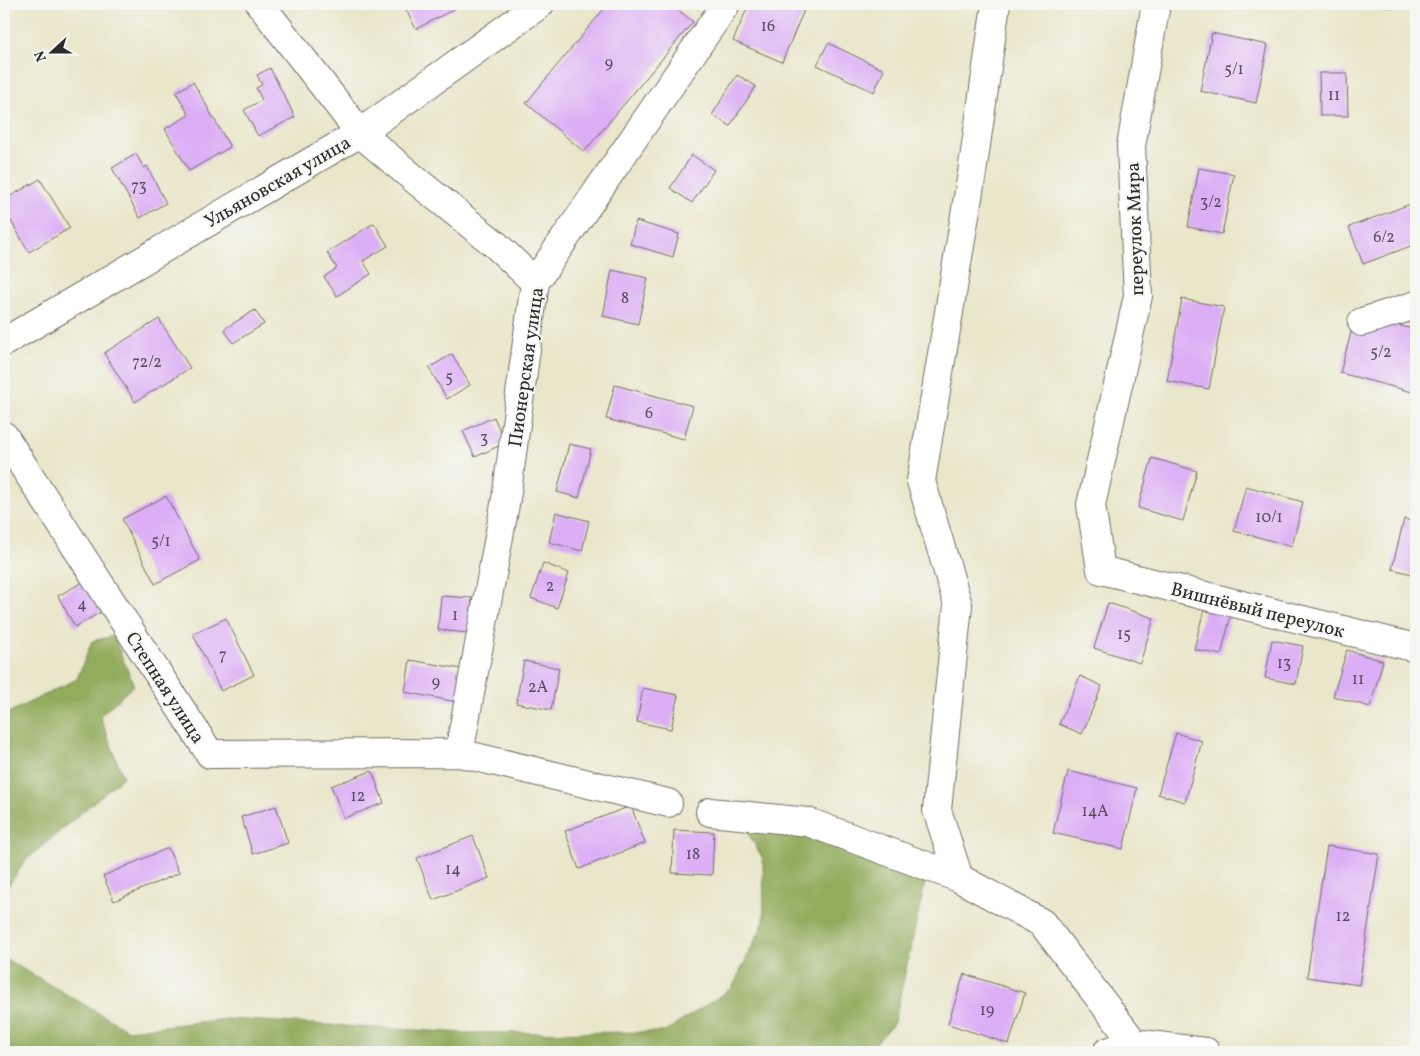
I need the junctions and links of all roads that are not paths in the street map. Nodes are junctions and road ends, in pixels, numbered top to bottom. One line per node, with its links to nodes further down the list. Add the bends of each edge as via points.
1 (260, 4): 6 (street)
2 (540, 4): 6 (street, Ульяновская улица)
3 (726, 4): 7 (street, Пионерская улица)
4 (996, 4): 17 (street, via 972,174 921,480 958,605 937,810)
5 (1156, 4): 12 (street, переулок Мира, via 1131,146 1138,296 1091,505)
6 (360, 133): 7 (street, via 496,245); 10 (street, Ульяновская улица)
7 (535, 282): 14 (street, Пионерская улица, via 506,499)
8 (1416, 305): 9 (street)
9 (1362, 322)
10 (4, 342)
11 (4, 436): 14 (street, Степная улица, via 210,754)
12 (1100, 570): 13 (street, Вишнёвый переулок)
13 (1416, 648)
14 (459, 753): 15 (street)
15 (668, 802)
16 (710, 812): 17 (street, via 808,822)
17 (959, 878): 18 (street, via 1042,923)
18 (1134, 1043): 19 (street); 20 (street)
19 (1106, 1052)
20 (1206, 1052)

